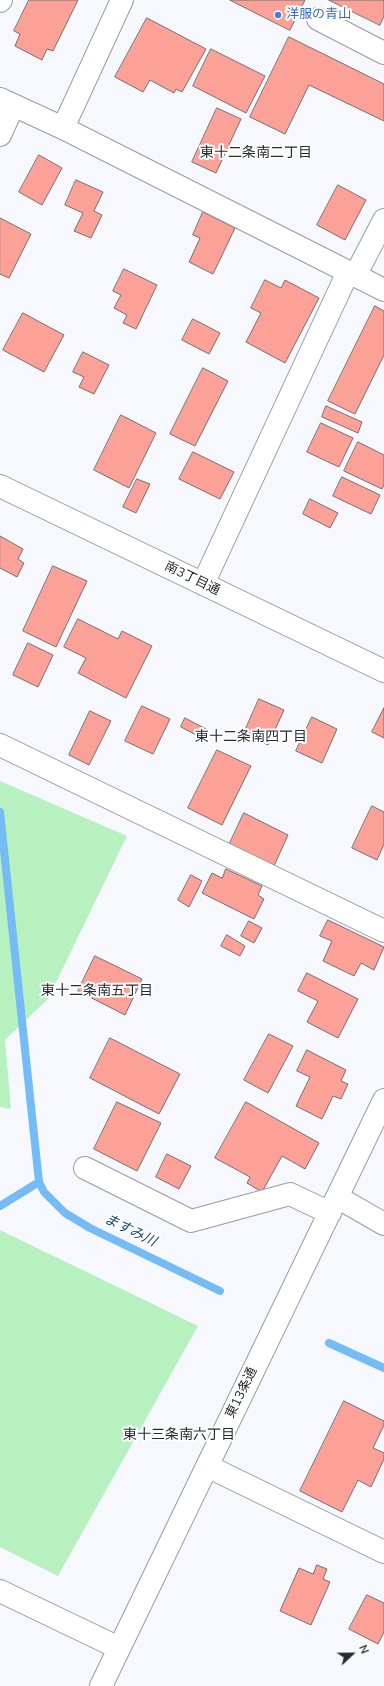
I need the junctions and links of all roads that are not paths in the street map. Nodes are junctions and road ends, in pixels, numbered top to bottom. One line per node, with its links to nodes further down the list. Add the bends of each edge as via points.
1 (122, 0): 5 (street)
2 (318, 19): 3 (street)
3 (384, 53)
4 (7, 103): 5 (street); 6 (street)
5 (63, 128): 8 (street)
6 (0, 135)
7 (384, 220): 8 (street)
8 (352, 274): 9 (street); 11 (street)
9 (384, 290)
10 (0, 486): 11 (street, 南3丁目通)
11 (203, 584): 12 (street, 南3丁目通)
12 (384, 671)
13 (0, 745): 14 (street)
14 (384, 931)
15 (384, 1100): 17 (street, 東13条通)
16 (85, 1168): 17 (street, via 191,1221 290,1194)
17 (333, 1205): 18 (street); 19 (street, 東13条通)
18 (384, 1224)
19 (207, 1466): 20 (street); 22 (street, 東13条通)
20 (384, 1552)
21 (0, 1591): 22 (street)
22 (119, 1648): 23 (street, 東13条通)
23 (101, 1686)

